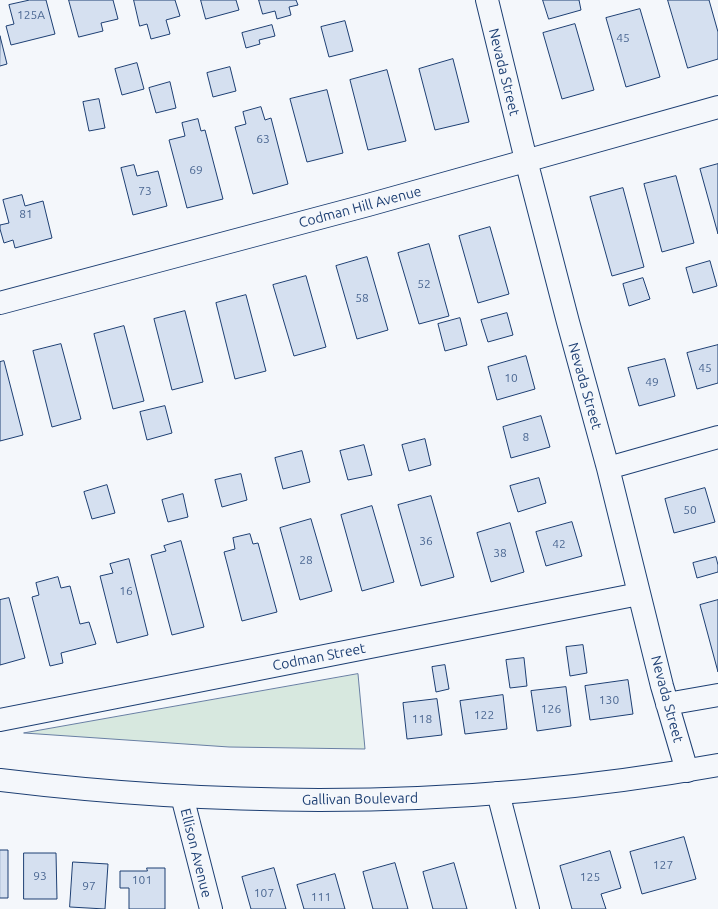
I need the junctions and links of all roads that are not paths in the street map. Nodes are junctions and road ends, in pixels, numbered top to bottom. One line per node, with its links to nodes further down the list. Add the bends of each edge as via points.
1 (487, 0): 3 (main road, Nevada Street)
2 (718, 108): 3 (main road, Codman Hill Avenue)
3 (526, 160): 4 (main road, Codman Hill Avenue, via 368,205); 6 (main road, Nevada Street)
4 (0, 302)
5 (718, 437): 6 (main road)
6 (608, 468): 7 (main road, Nevada Street)
7 (639, 594): 9 (main road, Nevada Street); 10 (main road, Codman Street)
8 (718, 695): 9 (main road)
9 (667, 704): 12 (main road, Nevada Street)
10 (0, 720)
11 (718, 765): 12 (main road, Gallivan Boulevard)
12 (687, 771): 14 (main road, Gallivan Boulevard)
13 (0, 780): 15 (main road, Gallivan Boulevard)
14 (498, 793): 15 (main road, Gallivan Boulevard, via 425,798 306,800); 17 (main road)
15 (182, 796): 16 (main road, Ellison Avenue)
16 (211, 909)
17 (528, 909)

